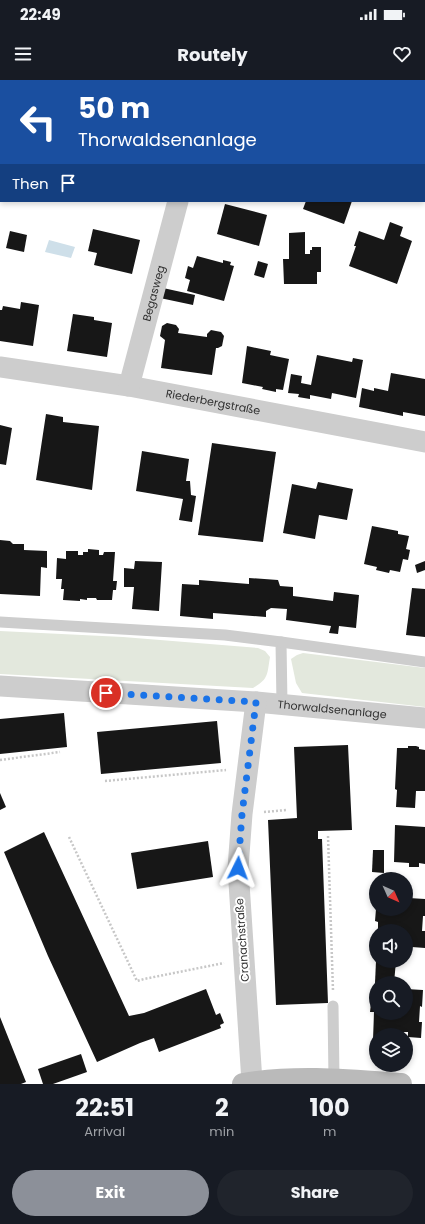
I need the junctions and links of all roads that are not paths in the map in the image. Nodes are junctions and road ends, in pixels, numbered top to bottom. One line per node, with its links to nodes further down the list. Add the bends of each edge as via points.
1 (178, 202): 3 (street, Begasweg)
2 (0, 366): 3 (street, Riederbergstraße)
3 (129, 386): 4 (street, Riederbergstraße)
4 (425, 442)
5 (0, 622): 6 (lane, via 225,635)
6 (281, 642): 7 (lane); 10 (lane)
7 (425, 662)
8 (0, 686): 9 (street, Thorwaldsenanlage)
9 (256, 702): 10 (street, Thorwaldsenanlage); 14 (street, Cranachstraße, via 238,868 244,959)
10 (282, 704): 11 (street, Thorwaldsenanlage)
11 (425, 718)
12 (333, 1006): 13 (lane)
13 (334, 1079): 14 (main road, via 282,1079); 15 (main road)
14 (247, 1083)
15 (401, 1084)

